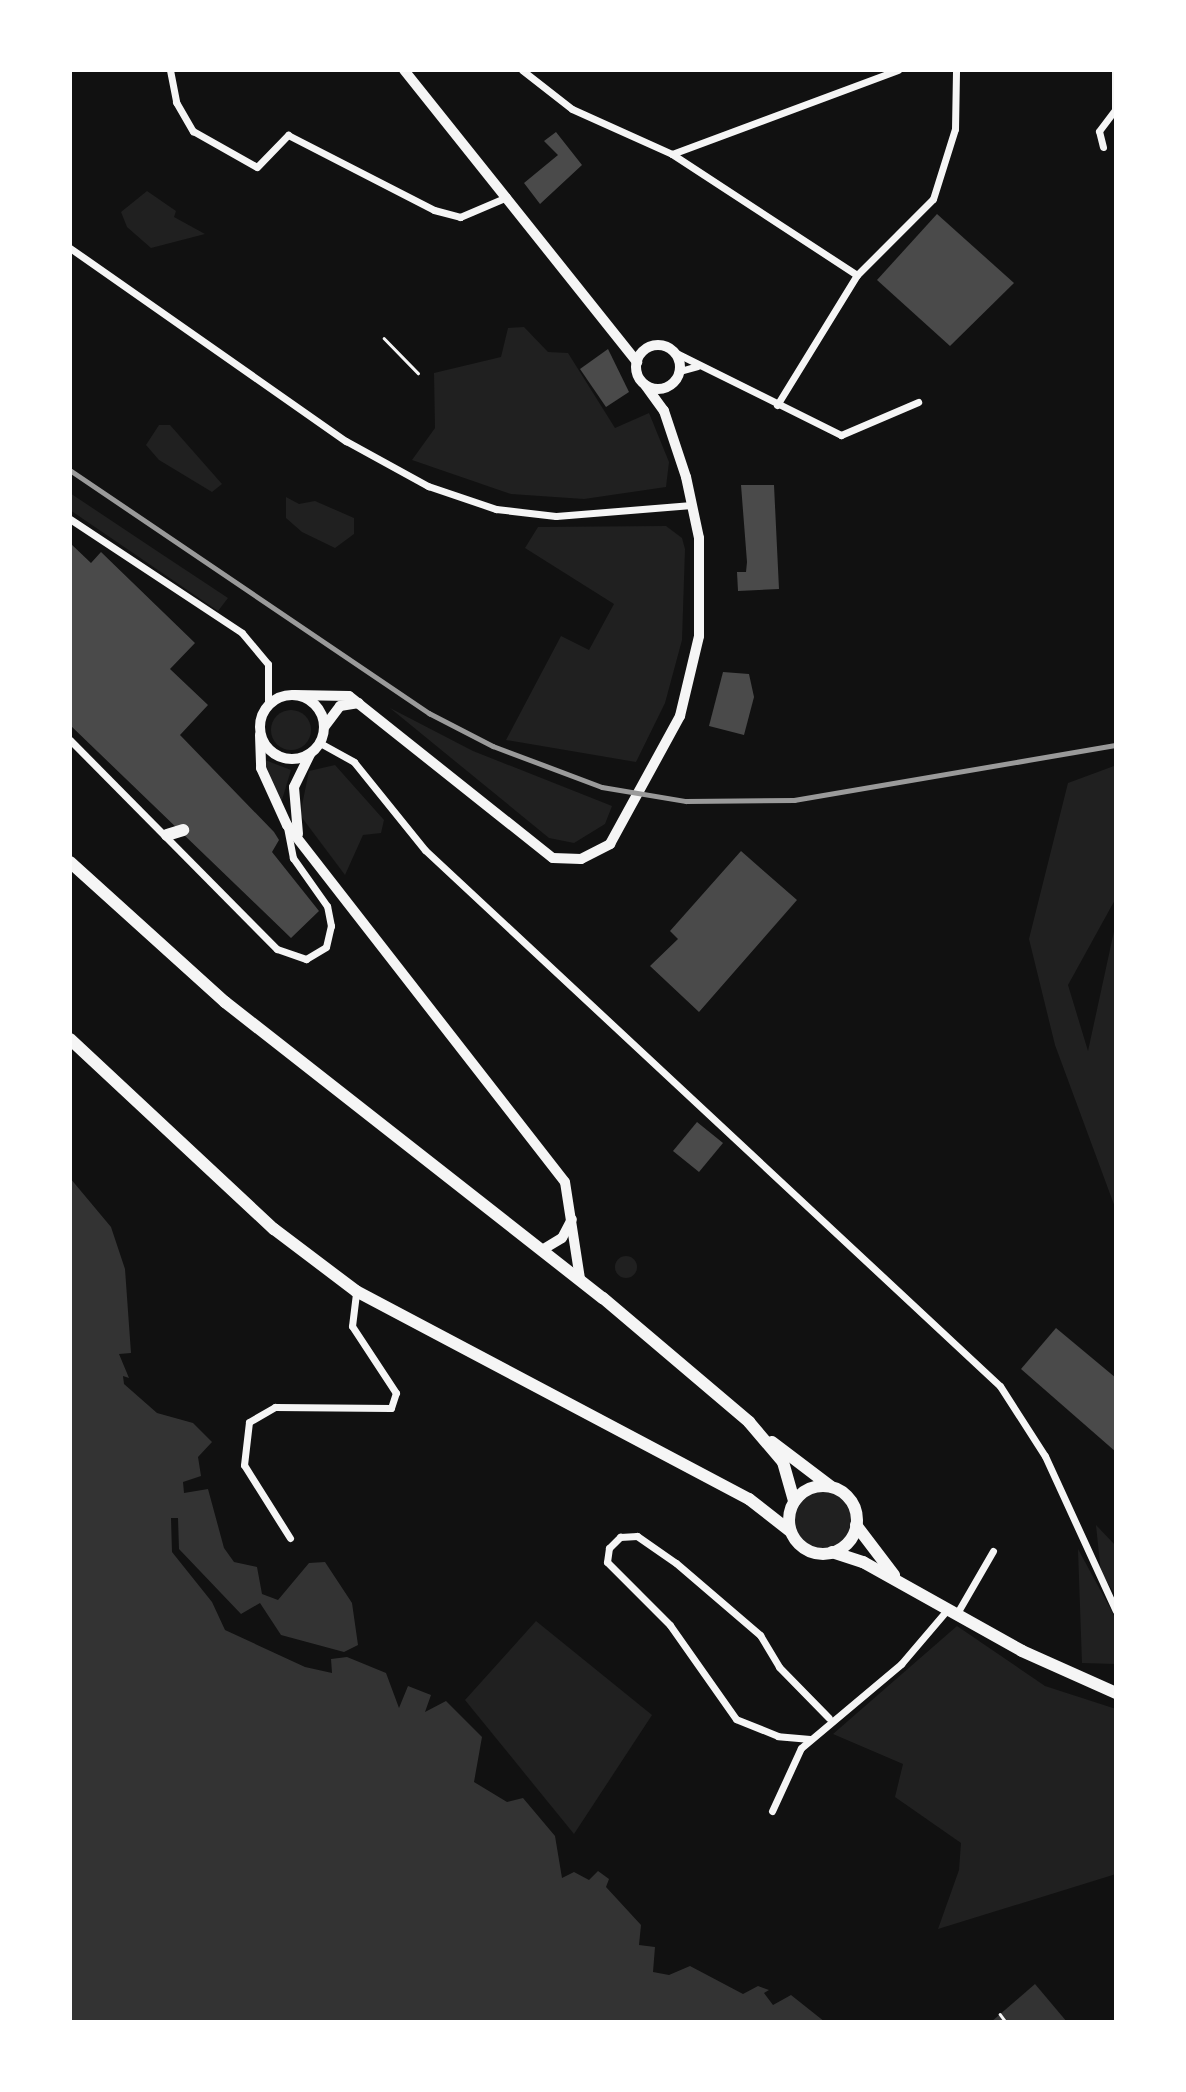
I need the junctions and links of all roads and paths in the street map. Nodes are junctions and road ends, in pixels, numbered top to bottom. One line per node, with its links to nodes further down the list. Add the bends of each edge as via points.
1 (170, 70): 9 (street, via 176,102 193,131 257,167 288,135 434,210 460,217)
2 (404, 70): 9 (main road)
3 (522, 70): 8 (street, via 572,109)
4 (898, 70): 8 (street)
5 (956, 70): 11 (street, via 955,129 941,184)
6 (1115, 70): 7 (street, via 1115,110 1099,131)
7 (1103, 147)
8 (672, 154): 11 (street)
9 (507, 197): 12 (main road)
10 (70, 248): 25 (street, via 346,441 428,486 496,509 556,516)
11 (857, 275): 23 (street)
12 (608, 324): 14 (main road, via 630,342); 16 (main road)
13 (384, 338): 19 (path)
14 (649, 347): 15 (main road); 16 (main road)
15 (672, 351): 17 (street); 18 (main road)
16 (637, 362): 20 (main road)
17 (698, 366): 18 (street); 23 (street)
18 (680, 371): 21 (main road)
19 (418, 373)
20 (645, 385): 21 (main road); 24 (main road)
21 (668, 387): 24 (main road)
22 (918, 402): 23 (street, via 841,435)
23 (777, 405)
24 (664, 411): 25 (main road)
25 (692, 505): 28 (main road, via 701,571 699,636 680,716 629,816 610,844 592,856 553,858)
26 (70, 519): 29 (street, via 242,632 268,664)
27 (294, 695): 28 (main road, via 334,692); 29 (main road); 30 (main road, via 312,702)
28 (359, 703): 30 (main road, via 332,711)
29 (268, 705): 31 (main road)
30 (324, 729): 33 (main road)
31 (260, 735): 33 (main road, via 282,758); 34 (main road, via 261,768)
32 (70, 740): 37 (street)
33 (316, 748): 36 (main road, via 294,787); 53 (street, via 354,762 425,850 1000,1386 1045,1455)
34 (287, 825): 36 (main road); 37 (street, via 293,858 327,906 331,926 326,947 306,959 277,949)
35 (183, 830): 37 (main road)
36 (298, 834): 40 (main road, via 552,1164 569,1190)
37 (167, 835)
38 (70, 862): 41 (main road, via 225,1002)
39 (70, 1039): 43 (main road, via 274,1229)
40 (573, 1216): 41 (main road, via 562,1238); 42 (main road)
41 (542, 1250): 42 (main road)
42 (580, 1279): 44 (main road)
43 (356, 1291): 48 (main road, via 749,1499); 49 (street, via 352,1326 396,1394 391,1408 275,1407 249,1422 244,1465)
44 (766, 1438): 45 (main road); 46 (main road, via 790,1474)
45 (832, 1487): 46 (main road, via 811,1488); 47 (main road, via 848,1497)
46 (794, 1501): 48 (main road)
47 (856, 1525): 51 (main road, via 848,1542); 52 (main road)
48 (790, 1531): 51 (main road, via 804,1548)
49 (290, 1538)
50 (993, 1551): 54 (street)
51 (832, 1552): 52 (main road)
52 (904, 1585): 54 (main road)
53 (1116, 1611)
54 (951, 1613): 55 (main road); 56 (street, via 901,1664)
55 (1116, 1693)
56 (829, 1718): 57 (street); 57 (street, via 779,1667 760,1634 669,1557 629,1534 609,1548 607,1563 670,1625 736,1719 778,1736)
57 (810, 1739): 58 (street)
58 (772, 1811)
59 (1000, 2014): 60 (path)
60 (1006, 2022)

